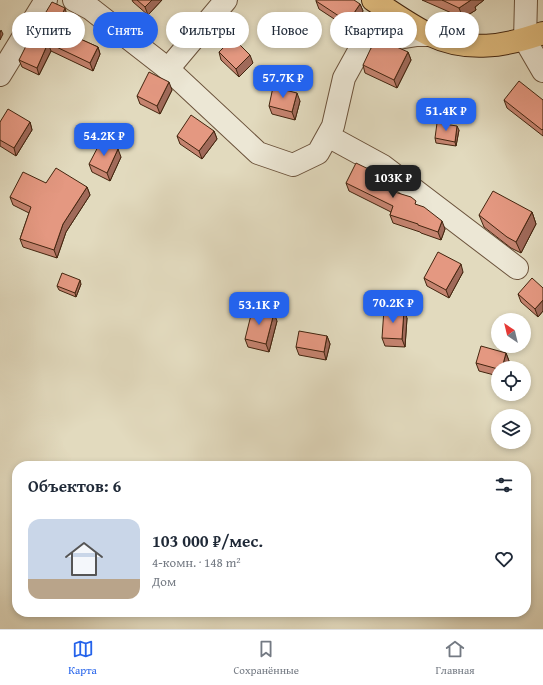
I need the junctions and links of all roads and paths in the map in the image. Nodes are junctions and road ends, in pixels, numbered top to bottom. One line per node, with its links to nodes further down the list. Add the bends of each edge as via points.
1 (46, 0): 12 (street)
2 (74, 0): 10 (street, via 91,9)
3 (226, 0): 10 (street)
4 (373, 0): 6 (main road)
5 (526, 0): 8 (street)
6 (425, 32)
7 (425, 35): 13 (street, via 374,42 360,49 344,78 333,126)
8 (534, 36): 9 (main road, via 504,45); 11 (street)
9 (479, 46)
10 (168, 69): 13 (street, via 258,153 293,165 318,153)
11 (543, 71)
12 (0, 75)
13 (328, 136): 14 (street, via 384,166)
14 (517, 268)

